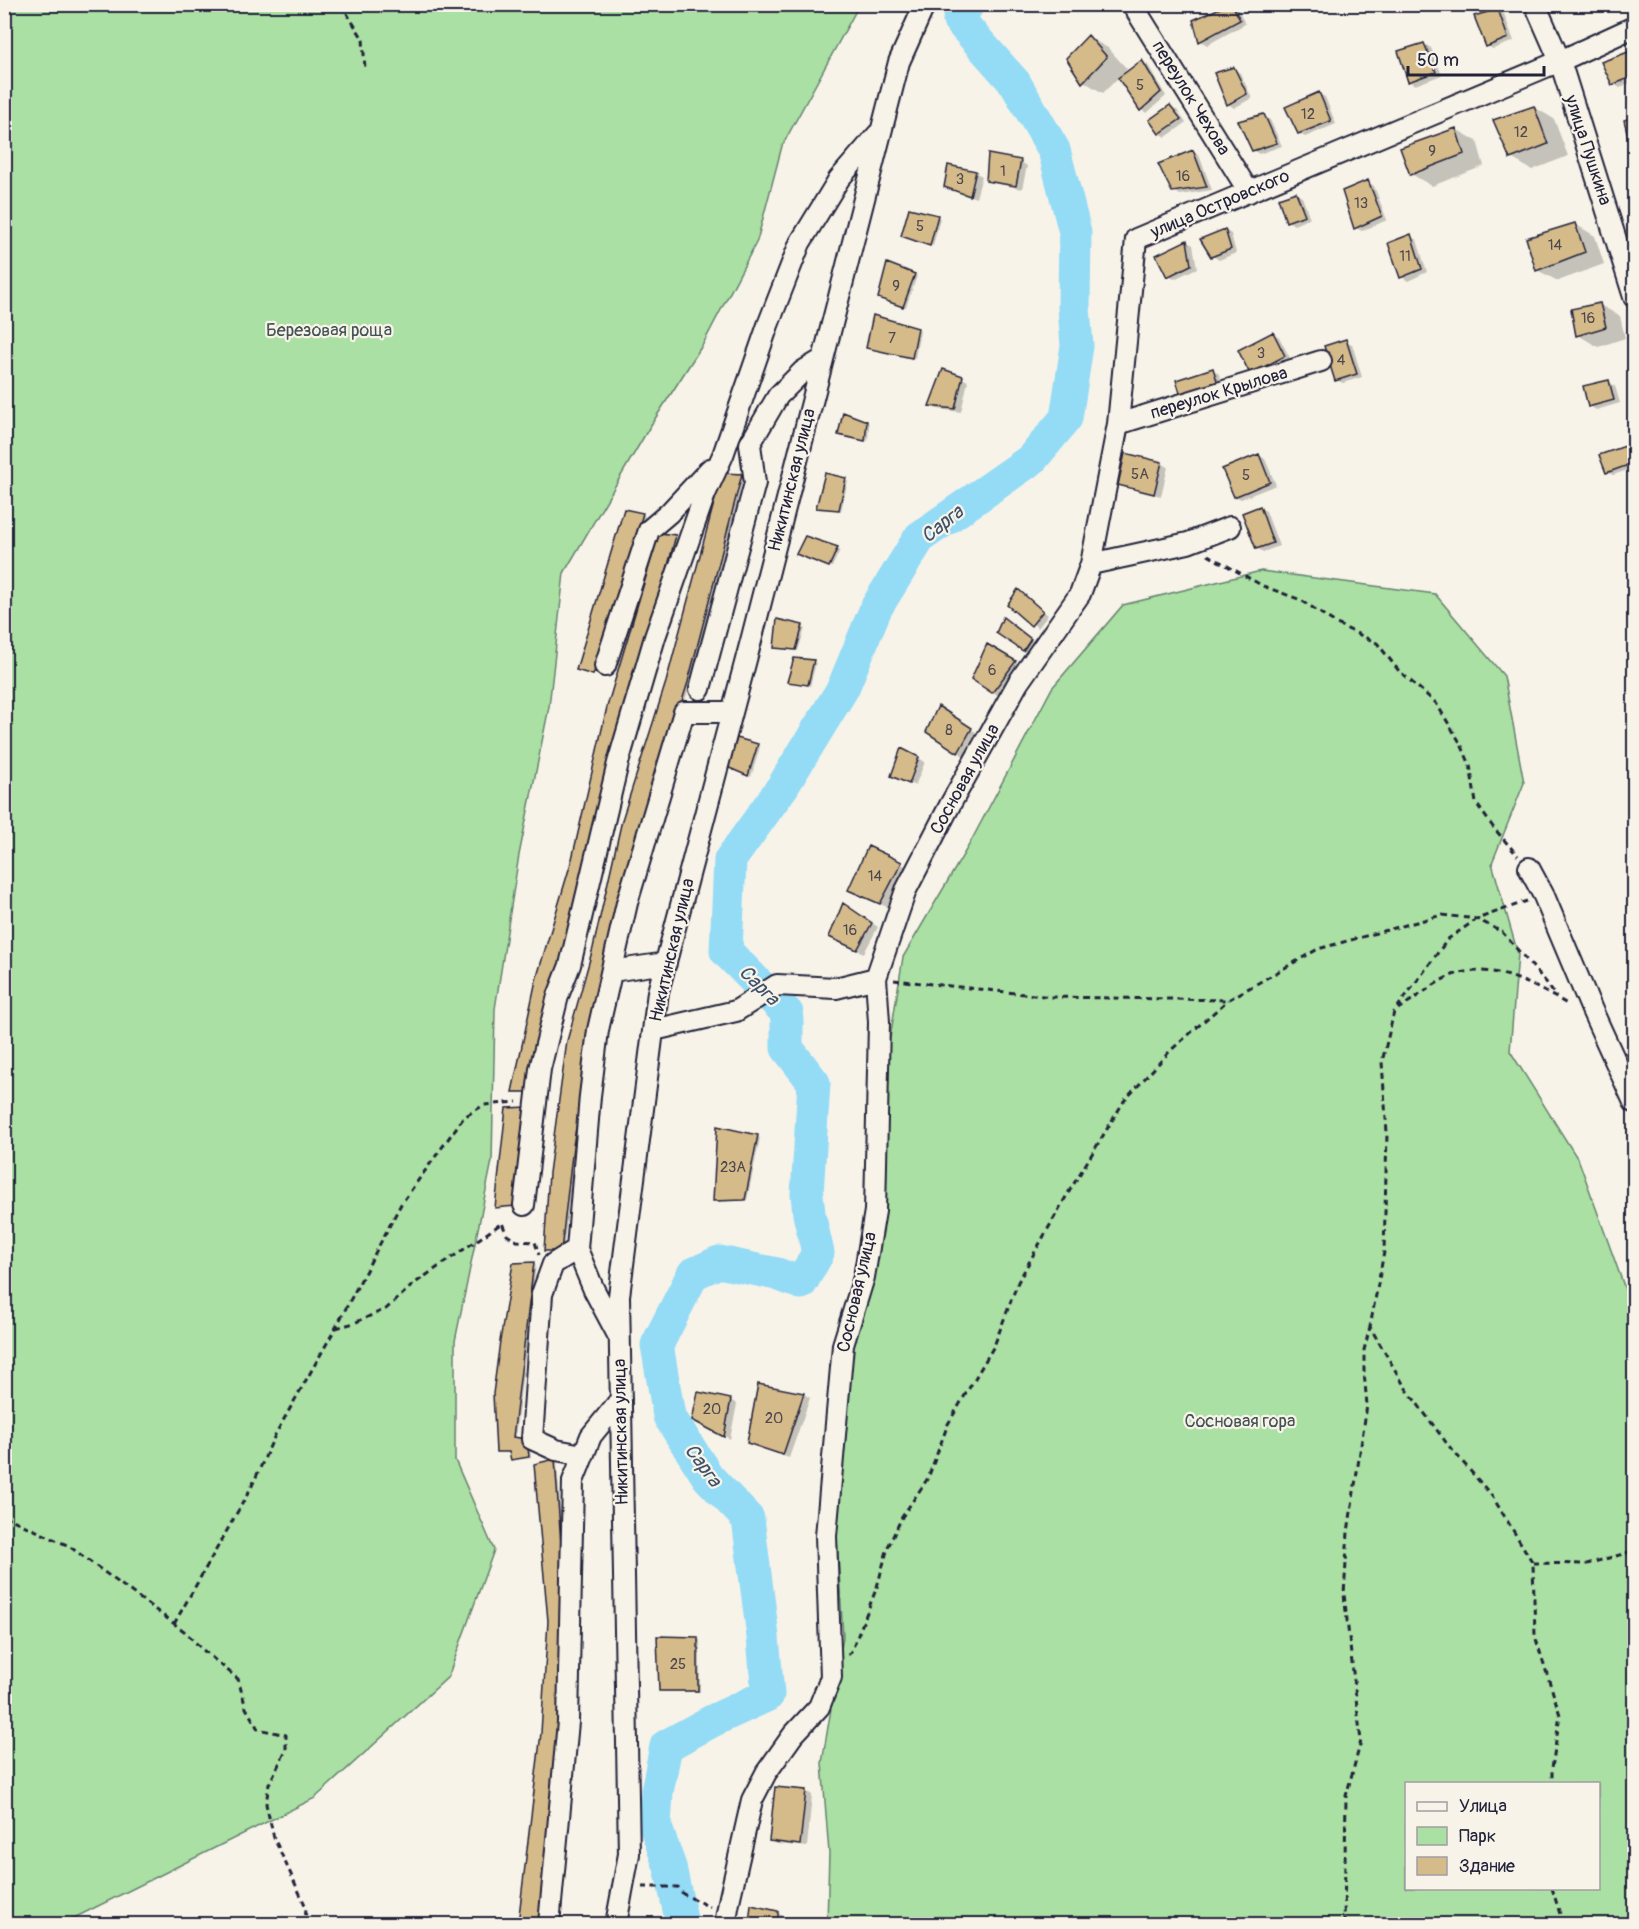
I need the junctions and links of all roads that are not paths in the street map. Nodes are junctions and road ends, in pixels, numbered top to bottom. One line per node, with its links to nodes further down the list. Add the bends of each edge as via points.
1 (925, 4): 6 (street, Никитинская улица, via 899,62)
2 (1132, 4): 7 (street, переулок Чехова)
3 (1535, 4): 5 (street, улица Пушкина)
4 (1635, 27): 5 (street, улица Островского)
5 (1560, 61): 7 (street, улица Островского); 8 (street, улица Пушкина)
6 (882, 129): 9 (street, Никитинская улица); 13 (street, via 839,179 800,243)
7 (1249, 192): 11 (street, улица Островского, via 1136,239)
8 (1635, 297)
9 (823, 359): 12 (street, via 803,371 778,396); 19 (street, Никитинская улица)
10 (1321, 361): 11 (street, переулок Крылова)
11 (1118, 424): 15 (street, улица Островского)
12 (750, 444): 13 (street); 18 (street, via 755,483)
13 (723, 455): 17 (street, via 649,530); 26 (street, via 655,637 618,763 570,965 540,1069)
14 (1230, 527): 15 (street, via 1188,543)
15 (1091, 564): 16 (street, улица Островского)
16 (1080, 594): 23 (street, Сосновая улица, via 1018,683 951,802 906,890)
17 (605, 666)
18 (700, 689)
19 (732, 712): 21 (street, Никитинская улица); 22 (street, via 684,712 627,903)
20 (1529, 868): 25 (street)
21 (666, 963): 22 (street); 24 (street, Никитинская улица)
22 (612, 971): 27 (street, via 598,1030 591,1085)
23 (876, 978): 24 (street, via 836,988 777,985 736,1011); 31 (street, Сосновая улица, via 879,1022 875,1211 864,1276 843,1345 826,1536 831,1677 819,1707 793,1735 752,1800)
24 (654, 1030): 28 (street, Никитинская улица, via 619,1296)
25 (1635, 1102)
26 (524, 1205)
27 (577, 1250): 28 (street); 30 (street, via 553,1264 542,1294 532,1440)
28 (620, 1337): 29 (street, Никитинская улица)
29 (621, 1399): 30 (street, via 591,1436); 33 (street, Никитинская улица, via 629,1854)
30 (583, 1455): 32 (street, via 573,1480 568,1722)
31 (726, 1919)
32 (549, 1924)
33 (616, 1924)

